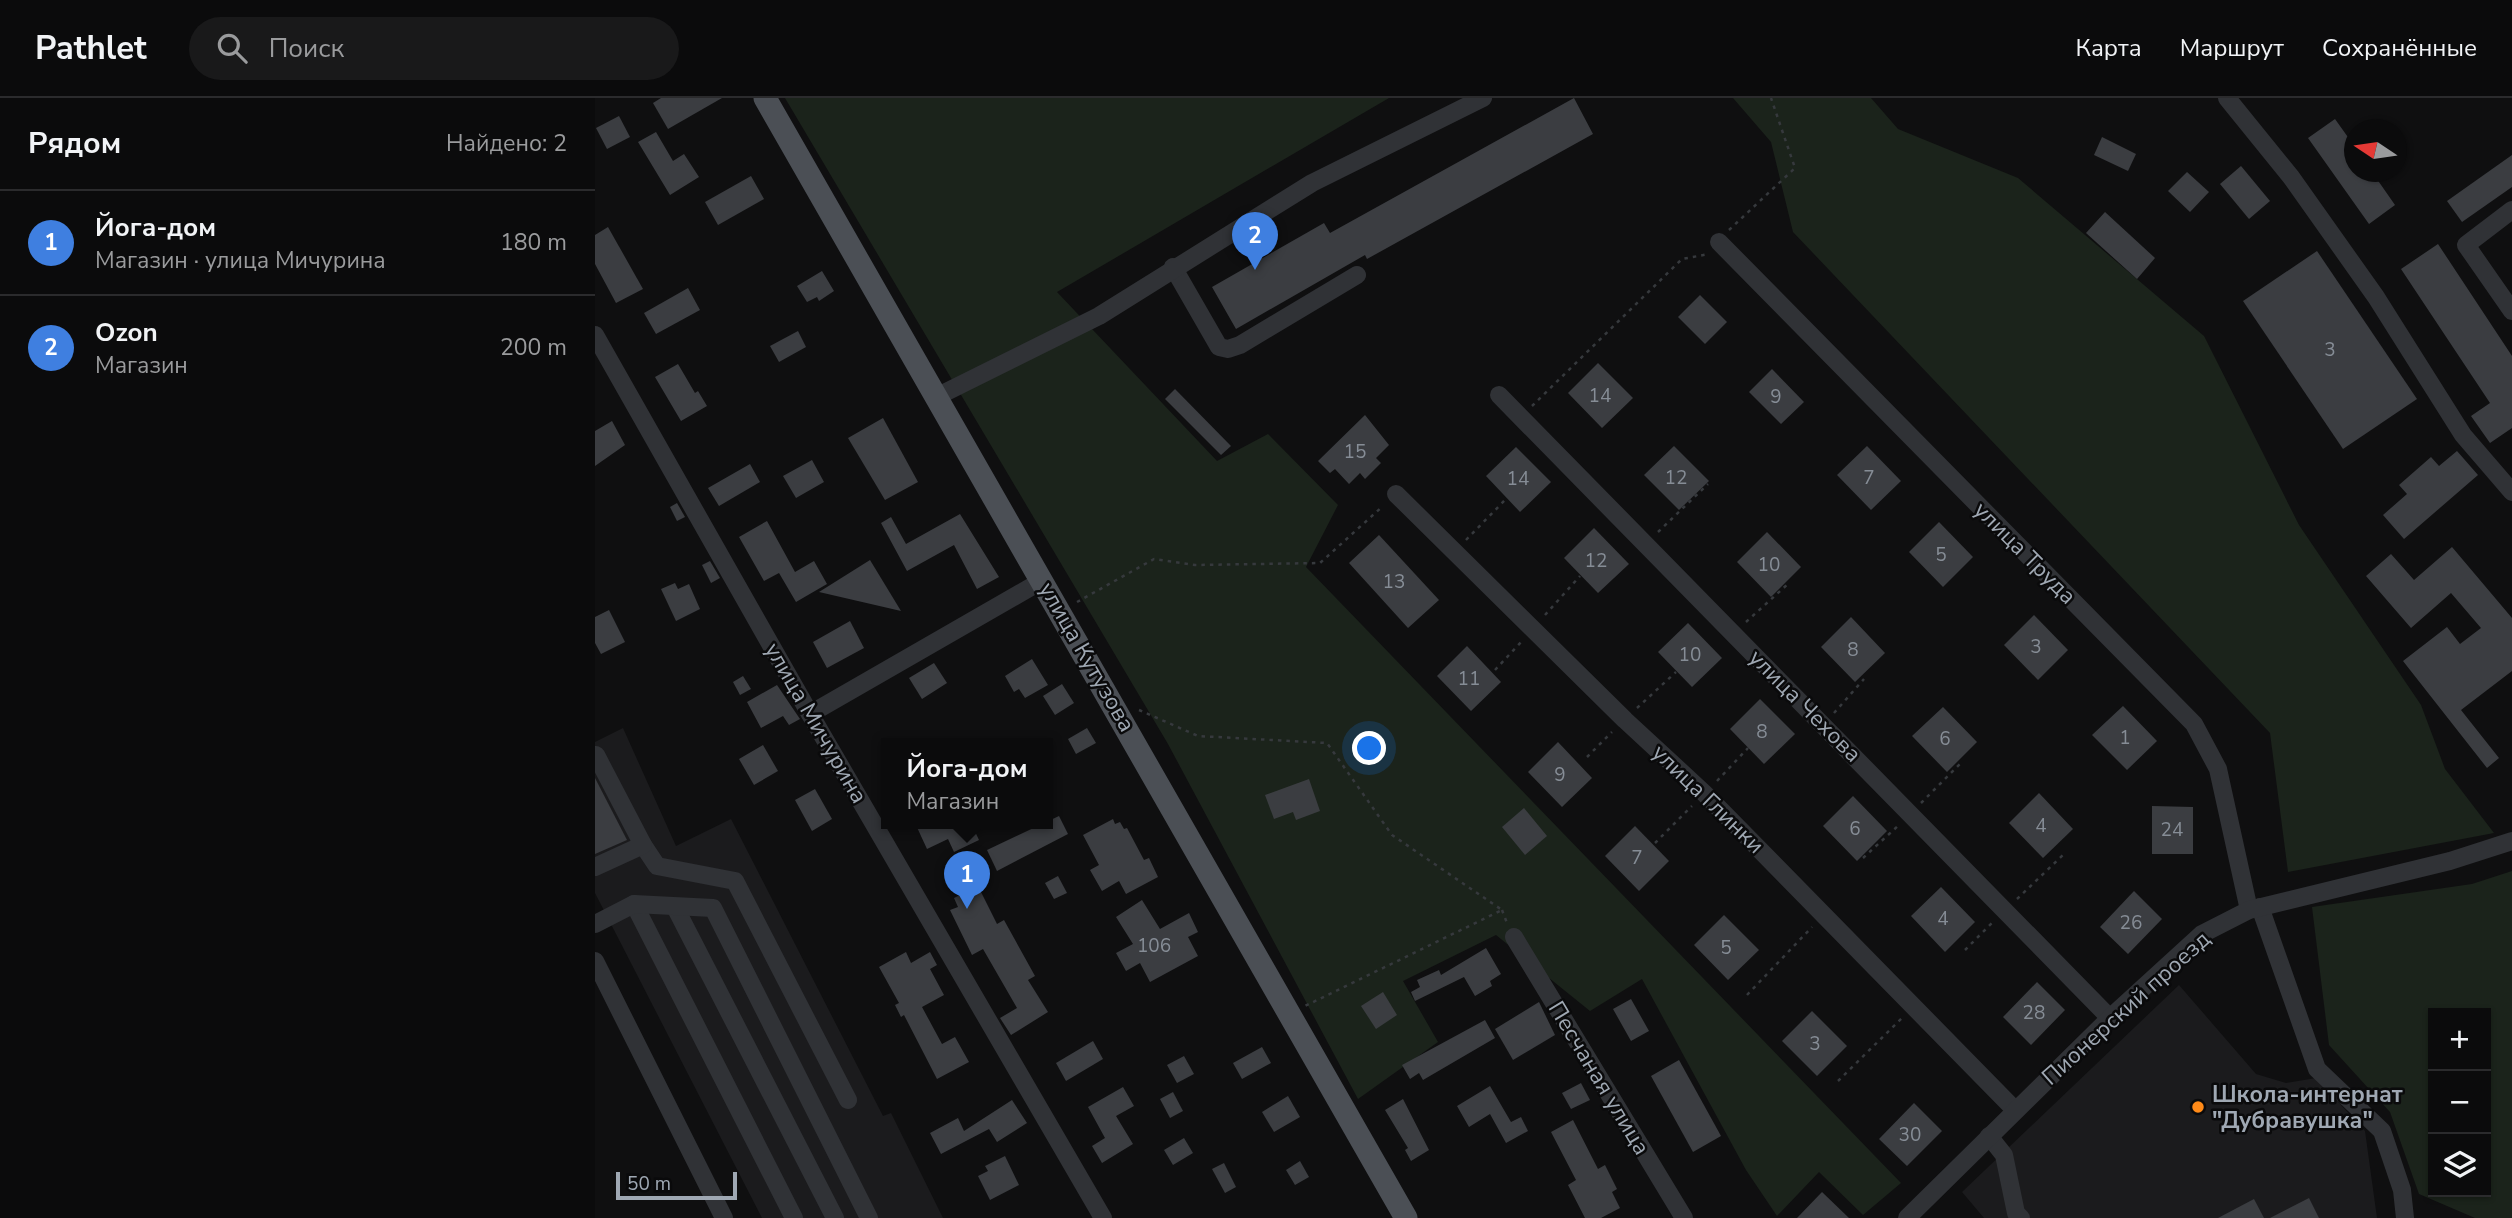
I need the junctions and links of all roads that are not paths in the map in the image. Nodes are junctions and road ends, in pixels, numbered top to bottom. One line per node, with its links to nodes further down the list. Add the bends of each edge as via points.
1 (765, 98): 11 (main road, улица Кутузова)
2 (1483, 98): 6 (street, via 1312,183)
3 (2231, 100): 12 (street, via 2376,297 2463,435)
4 (2512, 210): 8 (street, via 2466,245)
5 (1719, 242): 22 (street, улица Труда, via 2194,724 2218,769)
6 (1173, 267): 7 (street, via 1219,347 1228,349); 11 (street, via 1098,316)
7 (1357, 275)
8 (2512, 311)
9 (595, 335): 15 (street, улица Мичурина)
10 (1499, 395): 26 (street, улица Чехова)
11 (936, 397): 14 (main road, улица Кутузова)
12 (2512, 492)
13 (1396, 494): 28 (street, улица Глинки, via 1704,793)
14 (1043, 580): 15 (street); 35 (main road, улица Кутузова)
15 (810, 714): 34 (street, улица Мичурина)
16 (596, 755): 18 (street)
17 (2512, 842): 22 (street, Пионерский проезд)
18 (643, 845): 19 (street); 27 (street, via 657,866 734,881)
19 (595, 867)
20 (634, 904): 21 (street); 23 (street); 31 (street)
21 (675, 907): 32 (street); 33 (street, via 713,908)
22 (2254, 909): 26 (street, Пионерский проезд, via 2202,934); 39 (street, улица Труда, via 2318,1069 2382,1131 2402,1190)
23 (595, 924)
24 (1514, 937): 36 (street, Песчаная улица)
25 (595, 961): 30 (street)
26 (2110, 1018): 28 (street, Пионерский проезд)
27 (848, 1100)
28 (2015, 1110): 29 (street, Пионерский проезд)
29 (1989, 1136): 37 (street, Пионерский проезд); 38 (street, via 2004,1155 2016,1213)
30 (724, 1218)
31 (794, 1218)
32 (835, 1218)
33 (869, 1218)
34 (1103, 1218)
35 (1406, 1218)
36 (1684, 1218)
37 (1906, 1218)
38 (2021, 1218)
39 (2405, 1218)

